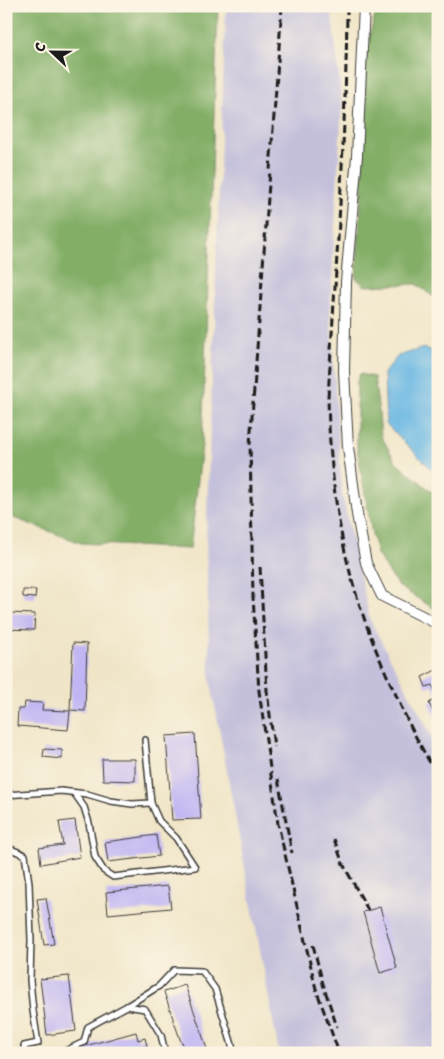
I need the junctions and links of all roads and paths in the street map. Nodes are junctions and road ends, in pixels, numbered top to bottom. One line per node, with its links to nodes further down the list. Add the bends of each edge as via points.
1 (364, 6): 2 (street, via 357,156 346,282 344,371 348,448 366,563 382,596)
2 (438, 624)
3 (145, 740): 6 (lane)
4 (74, 793): 5 (lane); 6 (lane, via 132,804); 6 (lane, via 84,807 95,857 104,871 113,877 195,867 176,838 159,821)
5 (6, 795)
6 (150, 804)
7 (6, 847): 9 (lane, via 25,855 29,883 30,980 38,1043 24,1046)
8 (126, 1006): 10 (lane, via 88,1027 84,1042); 11 (lane, via 146,1009 160,1035); 12 (lane, via 159,986 174,970 202,971 215,989)
9 (25, 1053)
10 (61, 1053)
11 (165, 1053)
12 (233, 1053)

